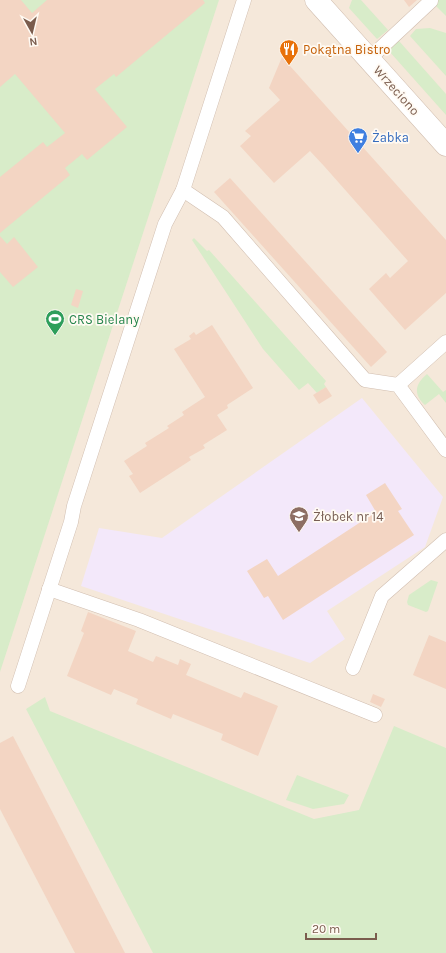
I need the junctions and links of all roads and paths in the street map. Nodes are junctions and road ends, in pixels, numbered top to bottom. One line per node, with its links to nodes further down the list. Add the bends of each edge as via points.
1 (244, 0): 6 (lane)
2 (316, 0): 4 (street, Wrzeciono)
3 (431, 1): 4 (lane)
4 (369, 59): 5 (street, Wrzeciono)
5 (446, 145)
6 (183, 190): 8 (lane, via 223,217 365,380); 11 (lane, via 165,224)
7 (446, 342): 8 (lane)
8 (398, 384): 9 (lane)
9 (446, 450)
10 (446, 540): 12 (lane, via 382,596)
11 (49, 589): 13 (lane); 14 (lane, via 139,620)
12 (352, 668)
13 (18, 686)
14 (375, 715)

